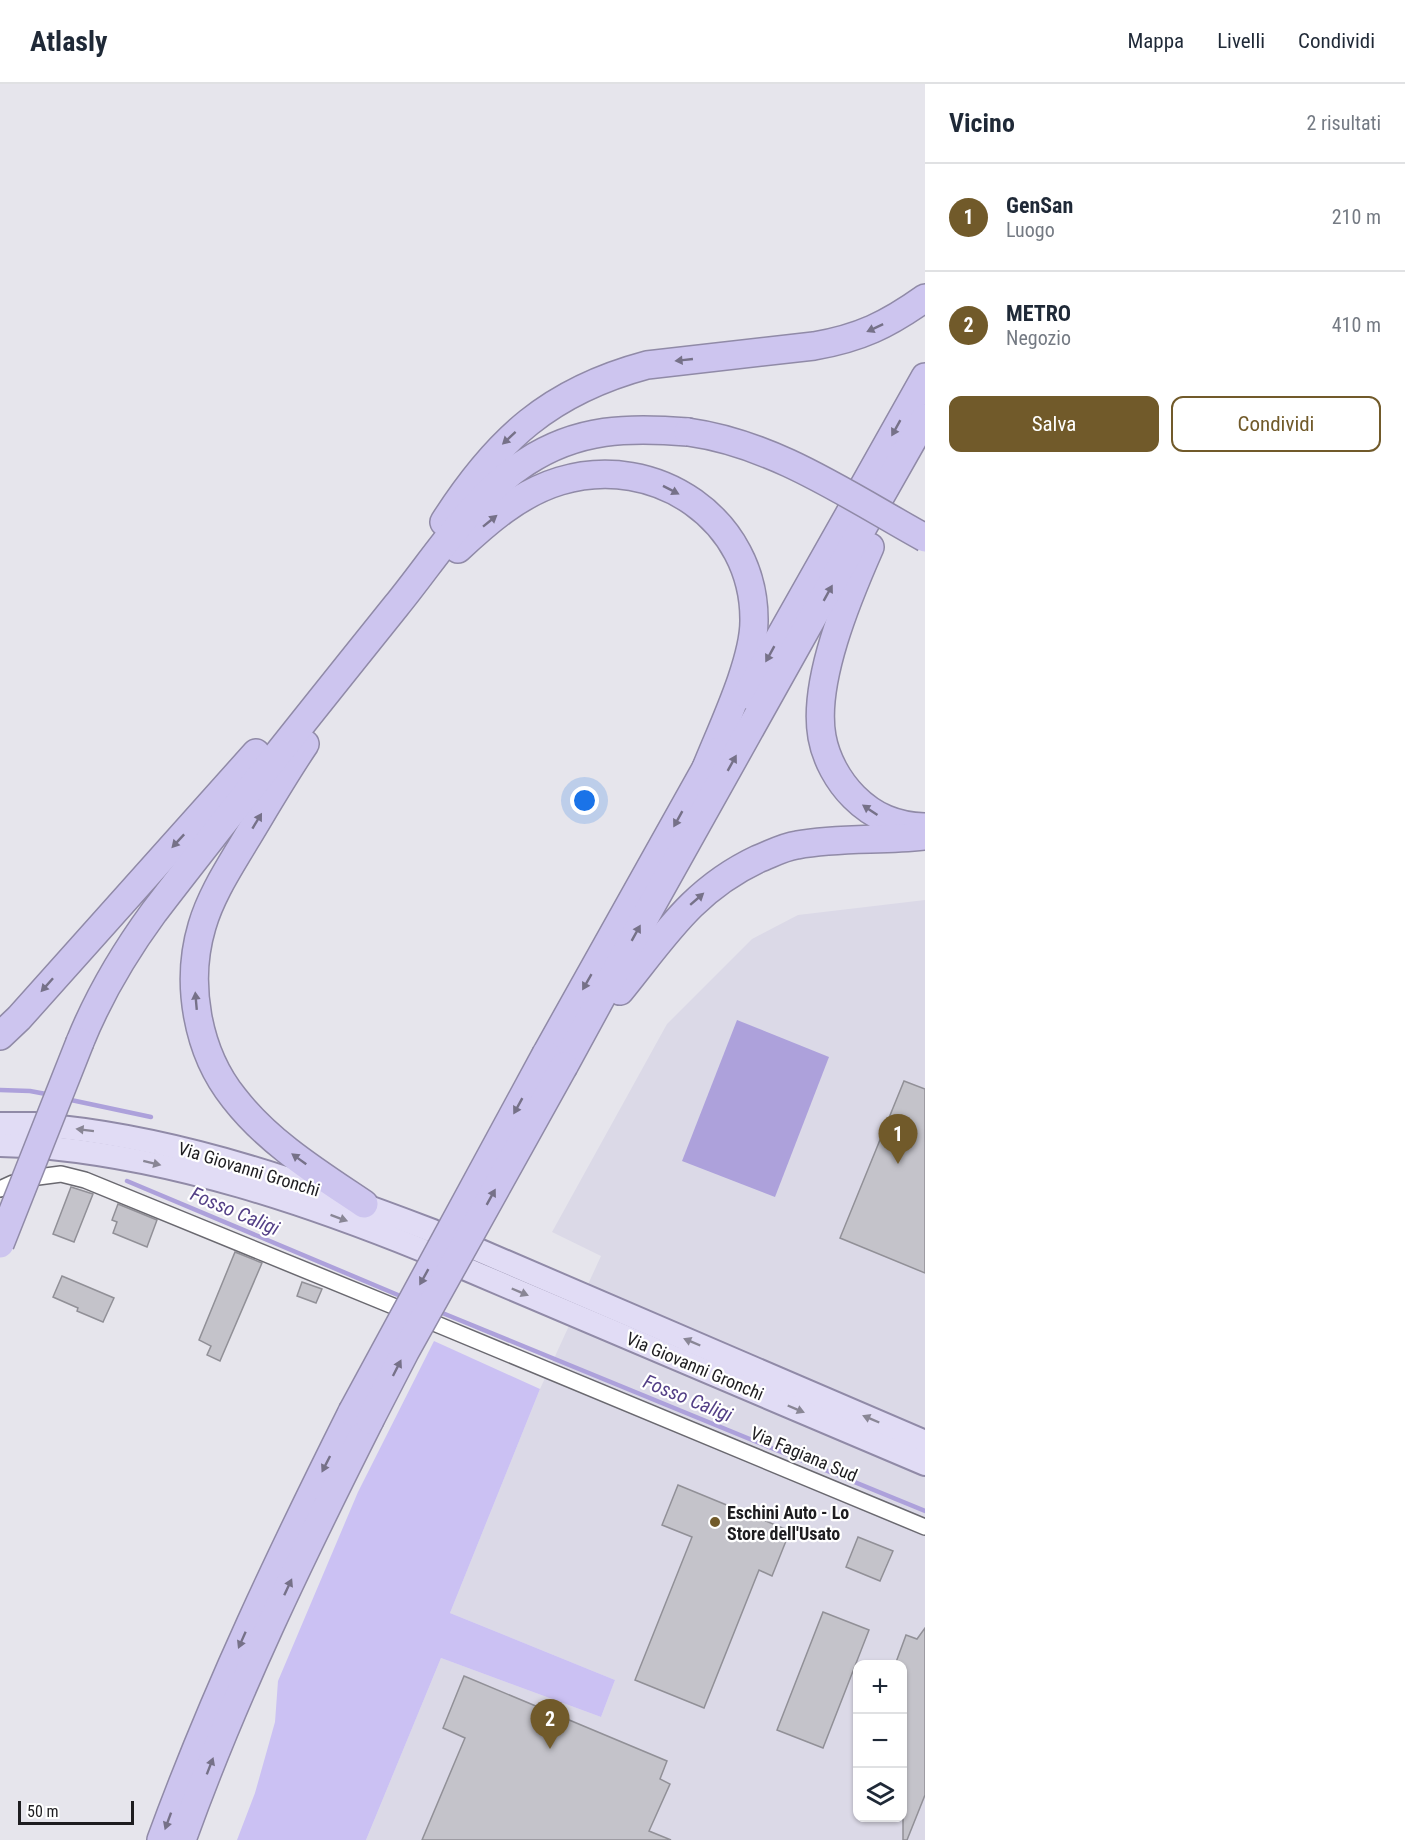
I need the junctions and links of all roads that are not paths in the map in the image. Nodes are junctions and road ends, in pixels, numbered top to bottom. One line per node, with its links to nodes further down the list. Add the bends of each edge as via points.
1 (925, 298): 6 (highway, one-way to 6, via 902,315 856,337 814,346 647,365 585,387 554,404 532,418 483,465 422,556)
2 (925, 377): 4 (highway, one-way to 4)
3 (925, 418): 4 (highway)
4 (871, 509): 8 (highway, one-way to 8); 9 (highway, one-way to 4, via 898,824 866,809 837,776 822,737 822,694); 12 (highway, one-way to 4)
5 (925, 538): 6 (highway, bridge, via 768,453 717,436 655,429 595,433 565,441 526,461 500,482 435,555)
6 (400, 602): 7 (highway); 8 (highway, one-way to 8, via 471,537 515,502 536,491 561,481 604,475 665,486 701,509 729,536 748,576 753,600 751,645)
7 (349, 663): 11 (highway, one-way to 11, via 294,710); 21 (highway, one-way to 7, via 290,1153 236,1101 211,1060 197,1011 195,984 195,960 206,913 316,727); 23 (highway, bridge, via 197,855 135,938 106,986)
8 (706, 768): 13 (highway, one-way to 13)
9 (925, 827)
10 (925, 836): 12 (highway, one-way to 10, via 676,919 705,892 742,867 794,845)
11 (0, 1036)
12 (578, 1039): 13 (highway)
13 (555, 1060): 27 (highway, bridge)
14 (0, 1124): 15 (main road)
15 (34, 1124)
16 (60, 1127): 21 (main road, Via Giovanni Gronchi, one-way to 16, via 154,1141)
17 (0, 1145): 18 (main road)
18 (26, 1146)
19 (51, 1148): 24 (main road, Via Giovanni Gronchi, one-way to 24, via 135,1159 238,1186 298,1203)
20 (38, 1177): 25 (street, via 61,1174 85,1180)
21 (364, 1204): 22 (main road, Via Giovanni Gronchi)
22 (433, 1231)
23 (0, 1244)
24 (422, 1250)
25 (393, 1306)
26 (435, 1323): 30 (street, Via Fagiana Sud)
27 (361, 1416): 31 (highway, one-way to 31, via 275,1566 196,1744); 32 (highway, one-way to 27, via 253,1662 315,1529)
28 (925, 1442): 29 (main road, Via Giovanni Gronchi, one-way to 29, via 471,1259)
29 (925, 1464)
30 (925, 1527)
31 (161, 1840)
32 (182, 1840)

